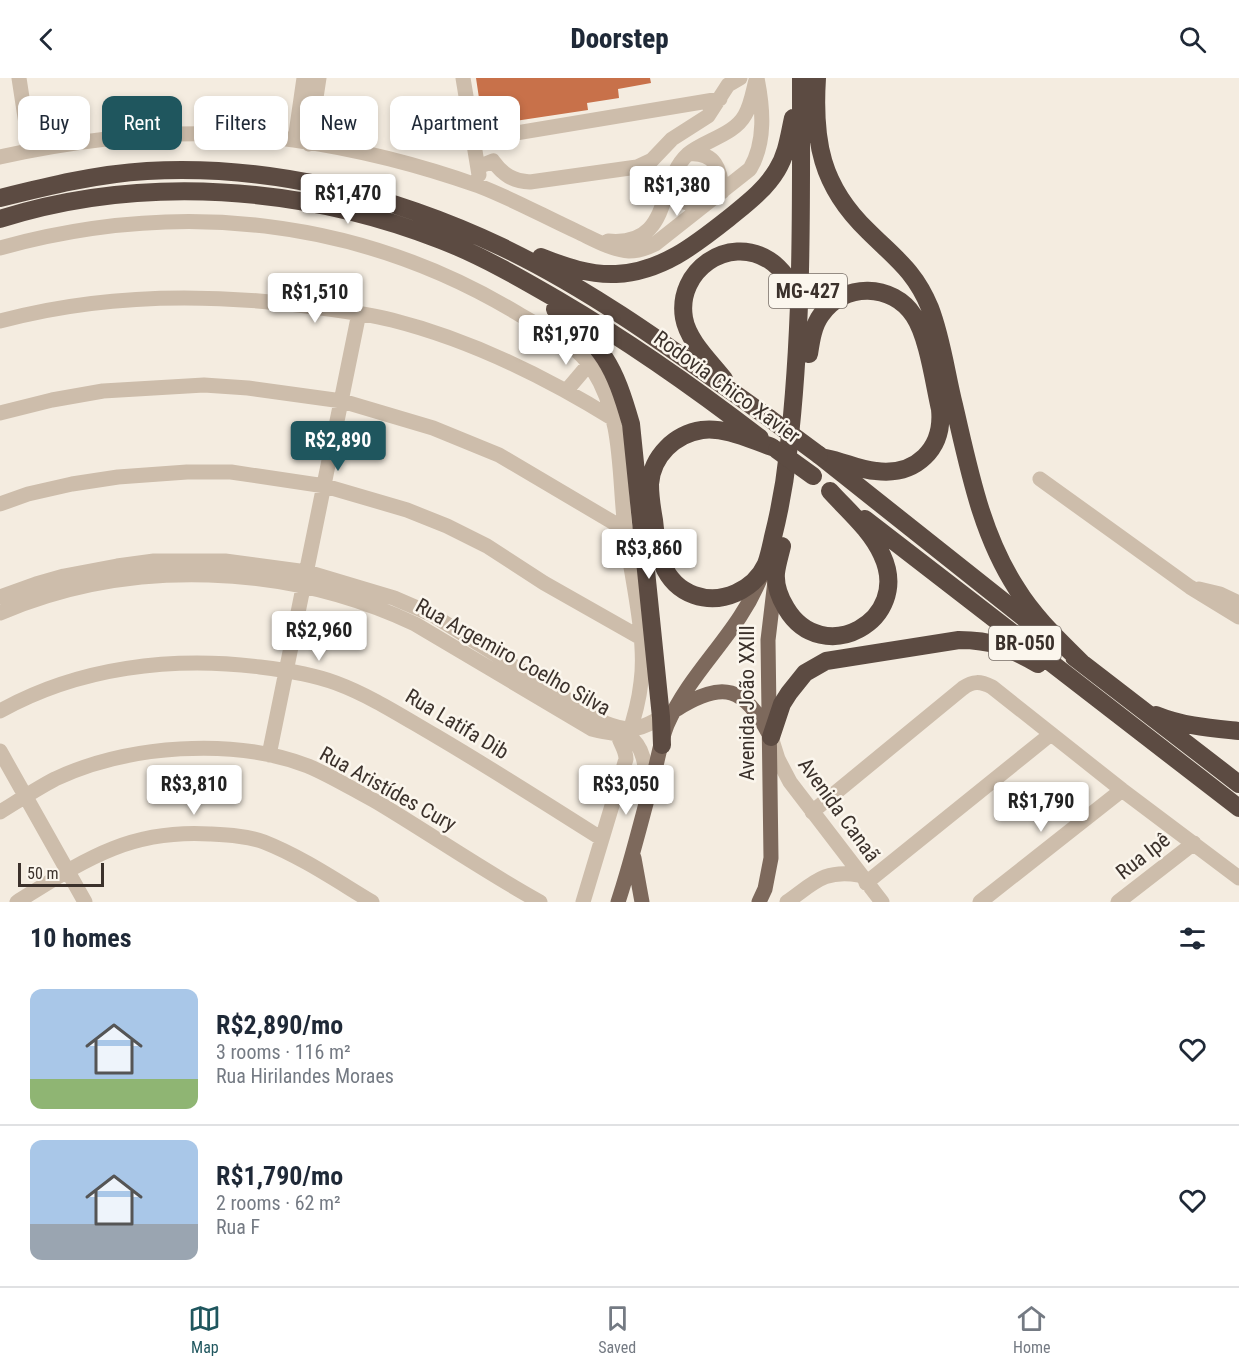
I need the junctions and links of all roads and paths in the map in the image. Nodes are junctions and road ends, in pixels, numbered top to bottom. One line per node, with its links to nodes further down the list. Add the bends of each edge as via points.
1 (19, 78): 10 (street)
2 (304, 78): 11 (street)
3 (319, 78): 12 (street)
4 (463, 78): 13 (street)
5 (740, 78): 14 (street, via 728,85)
6 (757, 78): 21 (street, via 741,121); 26 (street, via 761,125 757,154 750,170)
7 (801, 78): 30 (highway, via 788,143 777,171 754,198 672,259 635,272 599,274 565,267); 34 (highway, MG-427)
8 (809, 78): 37 (highway, MG-427)
9 (817, 78): 60 (highway, via 819,152 852,215 909,270 930,309 970,474 994,547 1017,591)
10 (22, 96)
11 (303, 96)
12 (314, 96)
13 (466, 96)
14 (720, 99): 15 (street); 23 (street, via 708,116 672,139 652,160 637,167 520,182 502,173 493,161)
15 (520, 132)
16 (90, 142): 17 (street, via 181,135)
17 (300, 142)
18 (30, 150): 22 (street)
19 (346, 150): 24 (street, via 417,166)
20 (475, 150): 23 (street)
21 (688, 154): 25 (street); 26 (street, via 699,154 716,164 721,173)
22 (0, 157)
23 (478, 167): 24 (street)
24 (481, 187): 32 (street)
25 (669, 188): 28 (street, via 684,202); 32 (street, via 659,215 642,234 615,242)
26 (722, 192): 28 (street)
27 (0, 198): 30 (highway, Rodovia Chico Xavier / BR-050, via 46,186 146,171 242,173 344,190 398,205)
28 (702, 207): 32 (street, via 646,248 628,251)
29 (0, 219): 31 (highway, Rodovia Chico Xavier / BR-050, via 99,196 240,193 336,208)
30 (465, 231): 40 (highway, Rodovia Chico Xavier / BR-050, via 504,248 603,304)
31 (441, 240): 44 (highway, Rodovia Chico Xavier / BR-050, via 512,273 599,324 702,393); 65 (highway, via 508,278 579,328 599,348 614,373 631,424)
32 (596, 240)
33 (0, 248): 38 (street, via 93,227 154,222 254,224 326,236 447,275 564,341)
34 (800, 301): 40 (highway, via 776,265 757,254 732,252 709,260 690,279 683,304 687,327); 49 (highway, MG-427)
35 (359, 313): 36 (street, via 260,301 153,298 82,304); 39 (street, via 464,343); 41 (street)
36 (0, 321)
37 (809, 354): 45 (highway, via 816,322 833,303 857,291 888,294 906,305 918,323 940,409 939,430 931,449 905,469 893,473 873,471); 49 (highway, MG-427, via 804,414)
38 (589, 364): 39 (street); 43 (street, via 603,386)
39 (567, 390): 43 (street)
40 (737, 396): 45 (highway, Rodovia Chico Xavier / BR-050, bridge)
41 (342, 401): 42 (street, via 248,388 194,386 103,391); 47 (street); 51 (street, via 500,454)
42 (0, 412)
43 (615, 420): 51 (street)
44 (774, 449): 48 (highway, Rodovia Chico Xavier / BR-050, bridge); 52 (highway, via 715,430 685,435 661,455 650,486 659,556 669,576 684,590 703,598 726,596 745,589)
45 (821, 456): 60 (highway, Rodovia Chico Xavier / BR-050)
46 (1040, 479): 54 (street)
47 (325, 486): 50 (street, via 231,472 187,472 72,484); 53 (street); 59 (street, via 447,526)
48 (830, 491): 52 (highway, via 882,555 888,587 882,608 859,630 841,636 822,634 799,624 788,612); 62 (highway, Rodovia Chico Xavier / BR-050)
49 (787, 501): 52 (highway, MG-427)
50 (0, 504)
51 (626, 530): 59 (street)
52 (771, 569): 65 (main road, Avenida João XXIII / MG-427, via 741,617); 69 (main road, Avenida João XXIII / MG-427)
53 (306, 579): 55 (street, Rua Argemiro Coelho Silva, via 225,561 154,561 64,576); 57 (street, Rua Argemiro Coelho Silva, via 185,575 120,580 42,597); 61 (street); 67 (street, Rua Argemiro Coelho Silva, via 435,633 592,729)
54 (1190, 587): 56 (street); 58 (street)
55 (0, 597)
56 (1239, 603)
57 (0, 613)
58 (1239, 617)
59 (641, 638): 67 (street, via 641,682)
60 (1083, 664): 63 (highway, Rodovia Chico Xavier / BR-050)
61 (287, 670): 64 (street, Rua Latifa Dib, via 216,663 134,667 54,686); 72 (street); 80 (street, Rua Latifa Dib, via 334,682 371,698)
62 (1086, 690): 69 (highway, via 990,642 959,640 838,657 816,666 797,682 782,704); 77 (highway, Rodovia Chico Xavier / BR-050)
63 (1140, 709): 66 (highway, via 1173,722); 73 (highway, Rodovia Chico Xavier / BR-050)
64 (0, 711)
65 (668, 714): 67 (street, Rua Argemiro Coelho Silva, via 648,726); 69 (main road, via 696,697 733,693 752,706); 70 (highway)
66 (1239, 730)
67 (623, 732): 75 (street, Rua Argemiro Coelho Silva, via 637,745 643,758); 80 (street, via 626,759)
68 (1051, 734): 74 (street); 79 (street, via 992,687 975,682); 85 (street)
69 (771, 737): 79 (street, Avenida Canaã, via 783,770); 93 (main road, Avenida João XXIII / MG-427, via 771,858)
70 (662, 745): 75 (main road)
71 (0, 751): 76 (street)
72 (268, 756): 76 (street, Rua Aristídes Cury, via 210,749 148,752 87,767); 89 (street, Rua Aristídes Cury, via 307,766 344,783)
73 (1239, 784)
74 (1122, 790): 81 (street); 96 (street)
75 (648, 795): 82 (main road)
76 (26, 796): 78 (street, Rua Aristídes Cury); 83 (street)
77 (1239, 808)
78 (0, 812)
79 (812, 812): 85 (street, Avenida Canaã)
80 (602, 839): 90 (street)
81 (1194, 843): 84 (street); 97 (street, Rua Ipê)
82 (633, 855): 91 (main road); 92 (main road)
83 (67, 871): 86 (street); 87 (street); 88 (street, via 112,848 146,838 191,833 228,835 262,841)
84 (1239, 878)
85 (863, 879): 94 (street, via 833,873); 95 (street, Avenida Canaã)
86 (17, 902)
87 (85, 902)
88 (372, 902)
89 (540, 902)
90 (583, 902)
91 (618, 902)
92 (642, 902)
93 (759, 902)
94 (787, 902)
95 (882, 902)
96 (980, 902)
97 (1118, 902)

